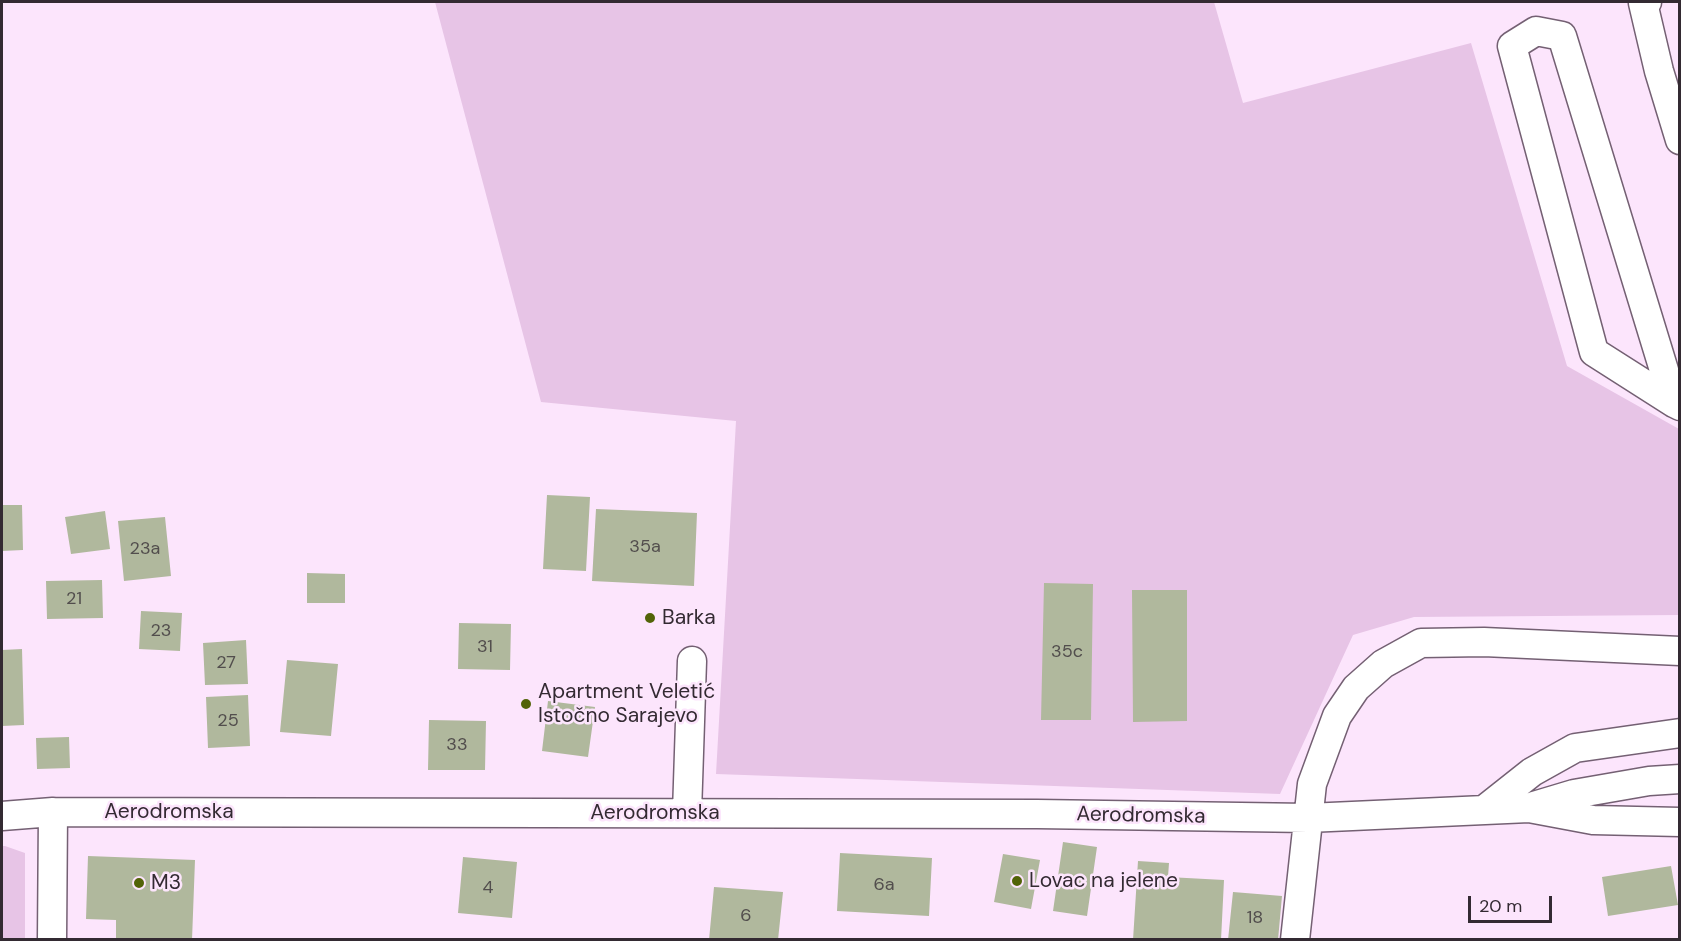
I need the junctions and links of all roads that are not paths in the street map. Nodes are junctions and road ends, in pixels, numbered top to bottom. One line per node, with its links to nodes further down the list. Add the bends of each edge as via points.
1 (1647, 2): 2 (street, via 1643,3 1648,25)
2 (1680, 140)
3 (1677, 405): 3 (street, via 1594,352 1512,46 1536,31 1562,36)
4 (1680, 651): 13 (street, via 1421,643 1383,664 1356,688 1337,716 1312,784)
5 (692, 662): 11 (street)
6 (1680, 732): 9 (street, via 1575,748 1532,772)
7 (1680, 779): 8 (street, via 1574,794)
8 (1529, 808): 9 (street, Aerodromska); 14 (street, Aerodromska, via 1593,820)
9 (1484, 810): 13 (street, Aerodromska)
10 (53, 812): 11 (street, Aerodromska); 12 (street, Aerodromska); 15 (street)
11 (687, 813): 13 (street, Aerodromska)
12 (2, 816)
13 (1308, 818): 16 (street)
14 (1680, 822)
15 (52, 939)
16 (1295, 939)

